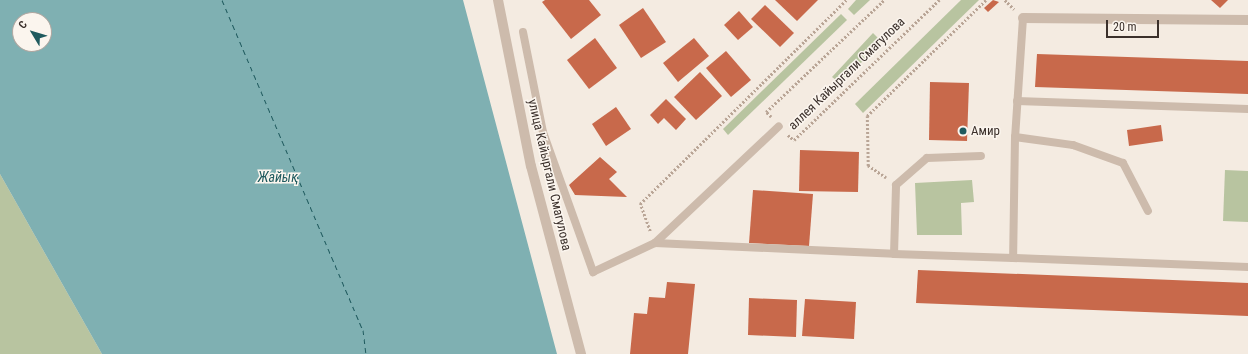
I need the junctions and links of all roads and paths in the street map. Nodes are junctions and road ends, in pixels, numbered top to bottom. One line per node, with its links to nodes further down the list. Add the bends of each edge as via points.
1 (498, 0): 20 (street, улица Кайыргали Смагулова, via 531,166)
2 (846, 0): 16 (path, via 640,204)
3 (884, 0): 11 (path, аллея Кайыргали Смагулова, via 766,112)
4 (939, 0): 11 (path, аллея Кайыргали Смагулова, via 794,140)
5 (986, 0): 14 (path, via 867,116 868,166)
6 (1023, 18): 7 (street); 9 (lane)
7 (1248, 20)
8 (523, 32): 16 (lane, via 543,132 593,272)
9 (1017, 101): 10 (lane); 12 (lane)
10 (1248, 109)
11 (779, 126): 16 (lane)
12 (1015, 137): 15 (lane, via 1073,145 1123,163); 18 (lane)
13 (981, 156): 14 (lane, via 927,158)
14 (896, 185): 17 (lane)
15 (1148, 211)
16 (655, 243): 17 (lane)
17 (894, 254): 18 (lane)
18 (1013, 258): 19 (lane)
19 (1248, 267)
20 (581, 354)

